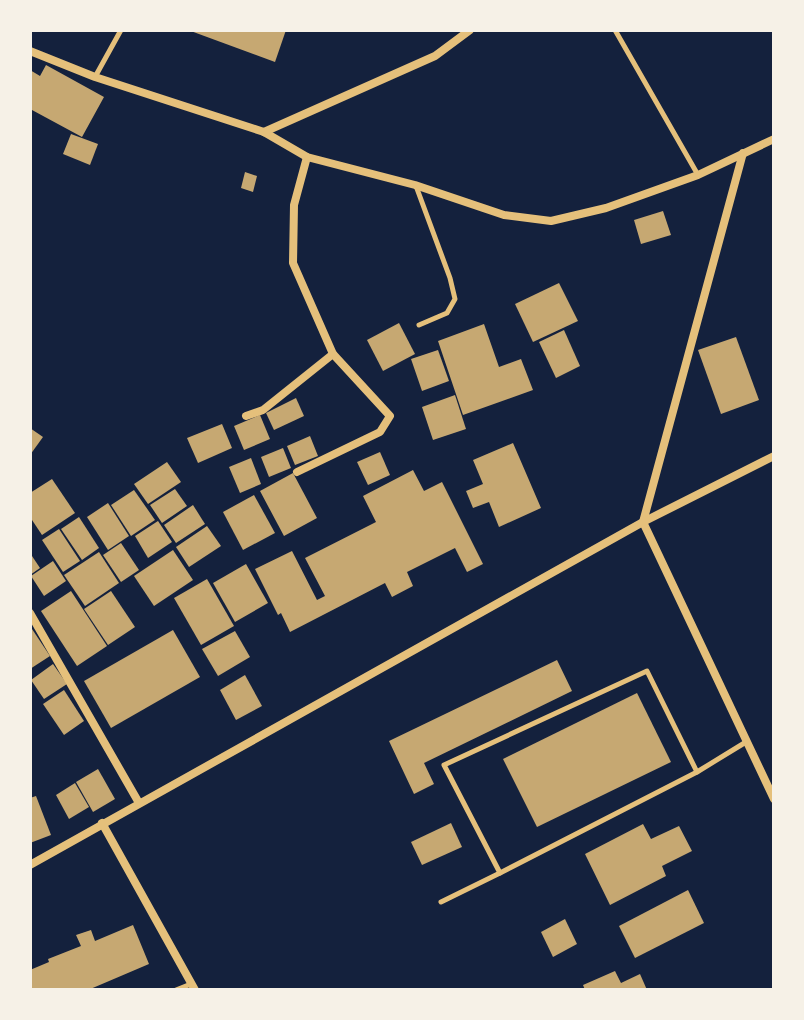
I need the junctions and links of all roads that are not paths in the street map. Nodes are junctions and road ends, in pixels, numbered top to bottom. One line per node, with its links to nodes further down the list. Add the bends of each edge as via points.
1 (121, 30): 5 (lane)
2 (470, 30): 6 (street, via 435,56)
3 (615, 30): 10 (lane)
4 (30, 51): 5 (street)
5 (95, 77): 6 (street)
6 (264, 132): 9 (street)
7 (774, 139): 8 (street)
8 (743, 153): 10 (street); 17 (street)
9 (307, 157): 11 (street); 13 (street, via 294,205 293,263)
10 (698, 175): 11 (street, via 606,208 551,221 504,215)
11 (415, 185): 12 (lane, via 455,299 447,313)
12 (419, 325)
13 (333, 354): 14 (street, via 263,410); 16 (street, via 390,416 380,432)
14 (246, 416)
15 (774, 456): 17 (street)
16 (297, 472)
17 (643, 522): 19 (street); 22 (street)
18 (30, 613): 22 (street)
19 (746, 742): 20 (lane); 21 (street)
20 (697, 772): 25 (lane); 25 (lane, via 647,671 444,765)
21 (774, 799)
22 (139, 803): 23 (street)
23 (102, 823): 24 (street); 27 (street)
24 (30, 865)
25 (500, 873): 26 (lane)
26 (441, 902)
27 (193, 987): 28 (lane)
28 (176, 990)

